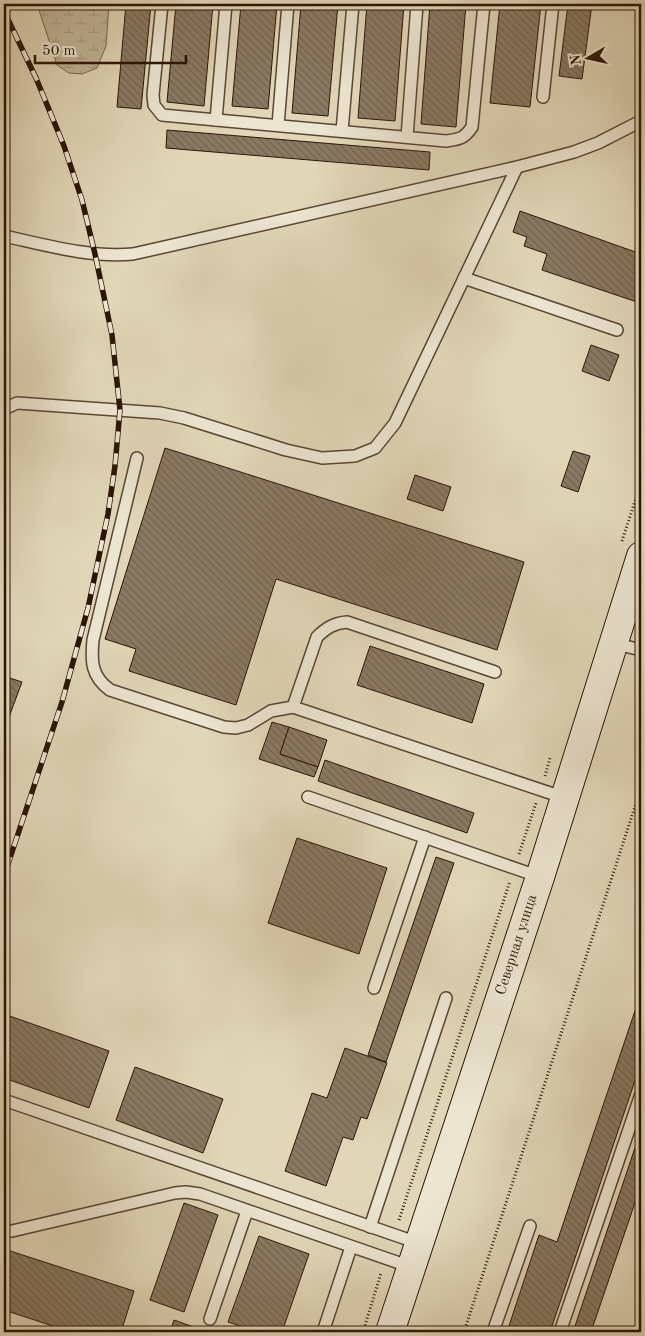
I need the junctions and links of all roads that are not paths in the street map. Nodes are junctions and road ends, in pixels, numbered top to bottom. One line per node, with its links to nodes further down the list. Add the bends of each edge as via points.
1 (162, 4): 9 (lane, via 154,105 162,115)
2 (226, 4): 9 (lane)
3 (288, 4): 11 (lane)
4 (353, 4): 12 (lane)
5 (417, 4): 13 (lane)
6 (484, 4): 13 (lane, via 472,127 467,135 457,140)
7 (553, 4): 8 (lane)
8 (543, 97)
9 (216, 120): 11 (lane)
10 (641, 121): 14 (lane, via 574,152)
11 (278, 125): 12 (lane)
12 (342, 131): 13 (lane)
13 (407, 137)
14 (517, 167): 15 (lane, via 133,254 95,254); 16 (lane)
15 (4, 236)
16 (464, 278): 17 (lane); 18 (lane, via 395,423 375,448 355,456 322,458 160,414 17,403)
17 (617, 330)
18 (4, 409)
19 (137, 458): 24 (lane, via 93,640 91,659 96,675 110,690 224,727 248,725 271,711)
20 (630, 552): 21 (main road, Северная улица)
21 (613, 642): 22 (lane); 25 (main road, Северная улица)
22 (641, 650)
23 (496, 672): 24 (lane, via 346,622 336,623 317,637)
24 (293, 707): 25 (lane)
25 (552, 794): 28 (main road, Северная улица)
26 (308, 797): 27 (lane)
27 (425, 838): 28 (lane); 29 (lane)
28 (540, 877): 38 (main road, Северная улица)
29 (374, 988)
30 (446, 998): 35 (lane)
31 (641, 1094): 43 (lane)
32 (4, 1100): 35 (lane)
33 (247, 1211): 36 (lane, via 200,1194 174,1193); 37 (lane); 39 (lane)
34 (530, 1226): 42 (lane)
35 (370, 1227): 38 (lane)
36 (12, 1231)
37 (351, 1247): 38 (lane); 40 (lane)
38 (402, 1251): 41 (main road, Северная улица)
39 (210, 1319)
40 (323, 1332)
41 (390, 1332)
42 (493, 1332)
43 (560, 1332)

